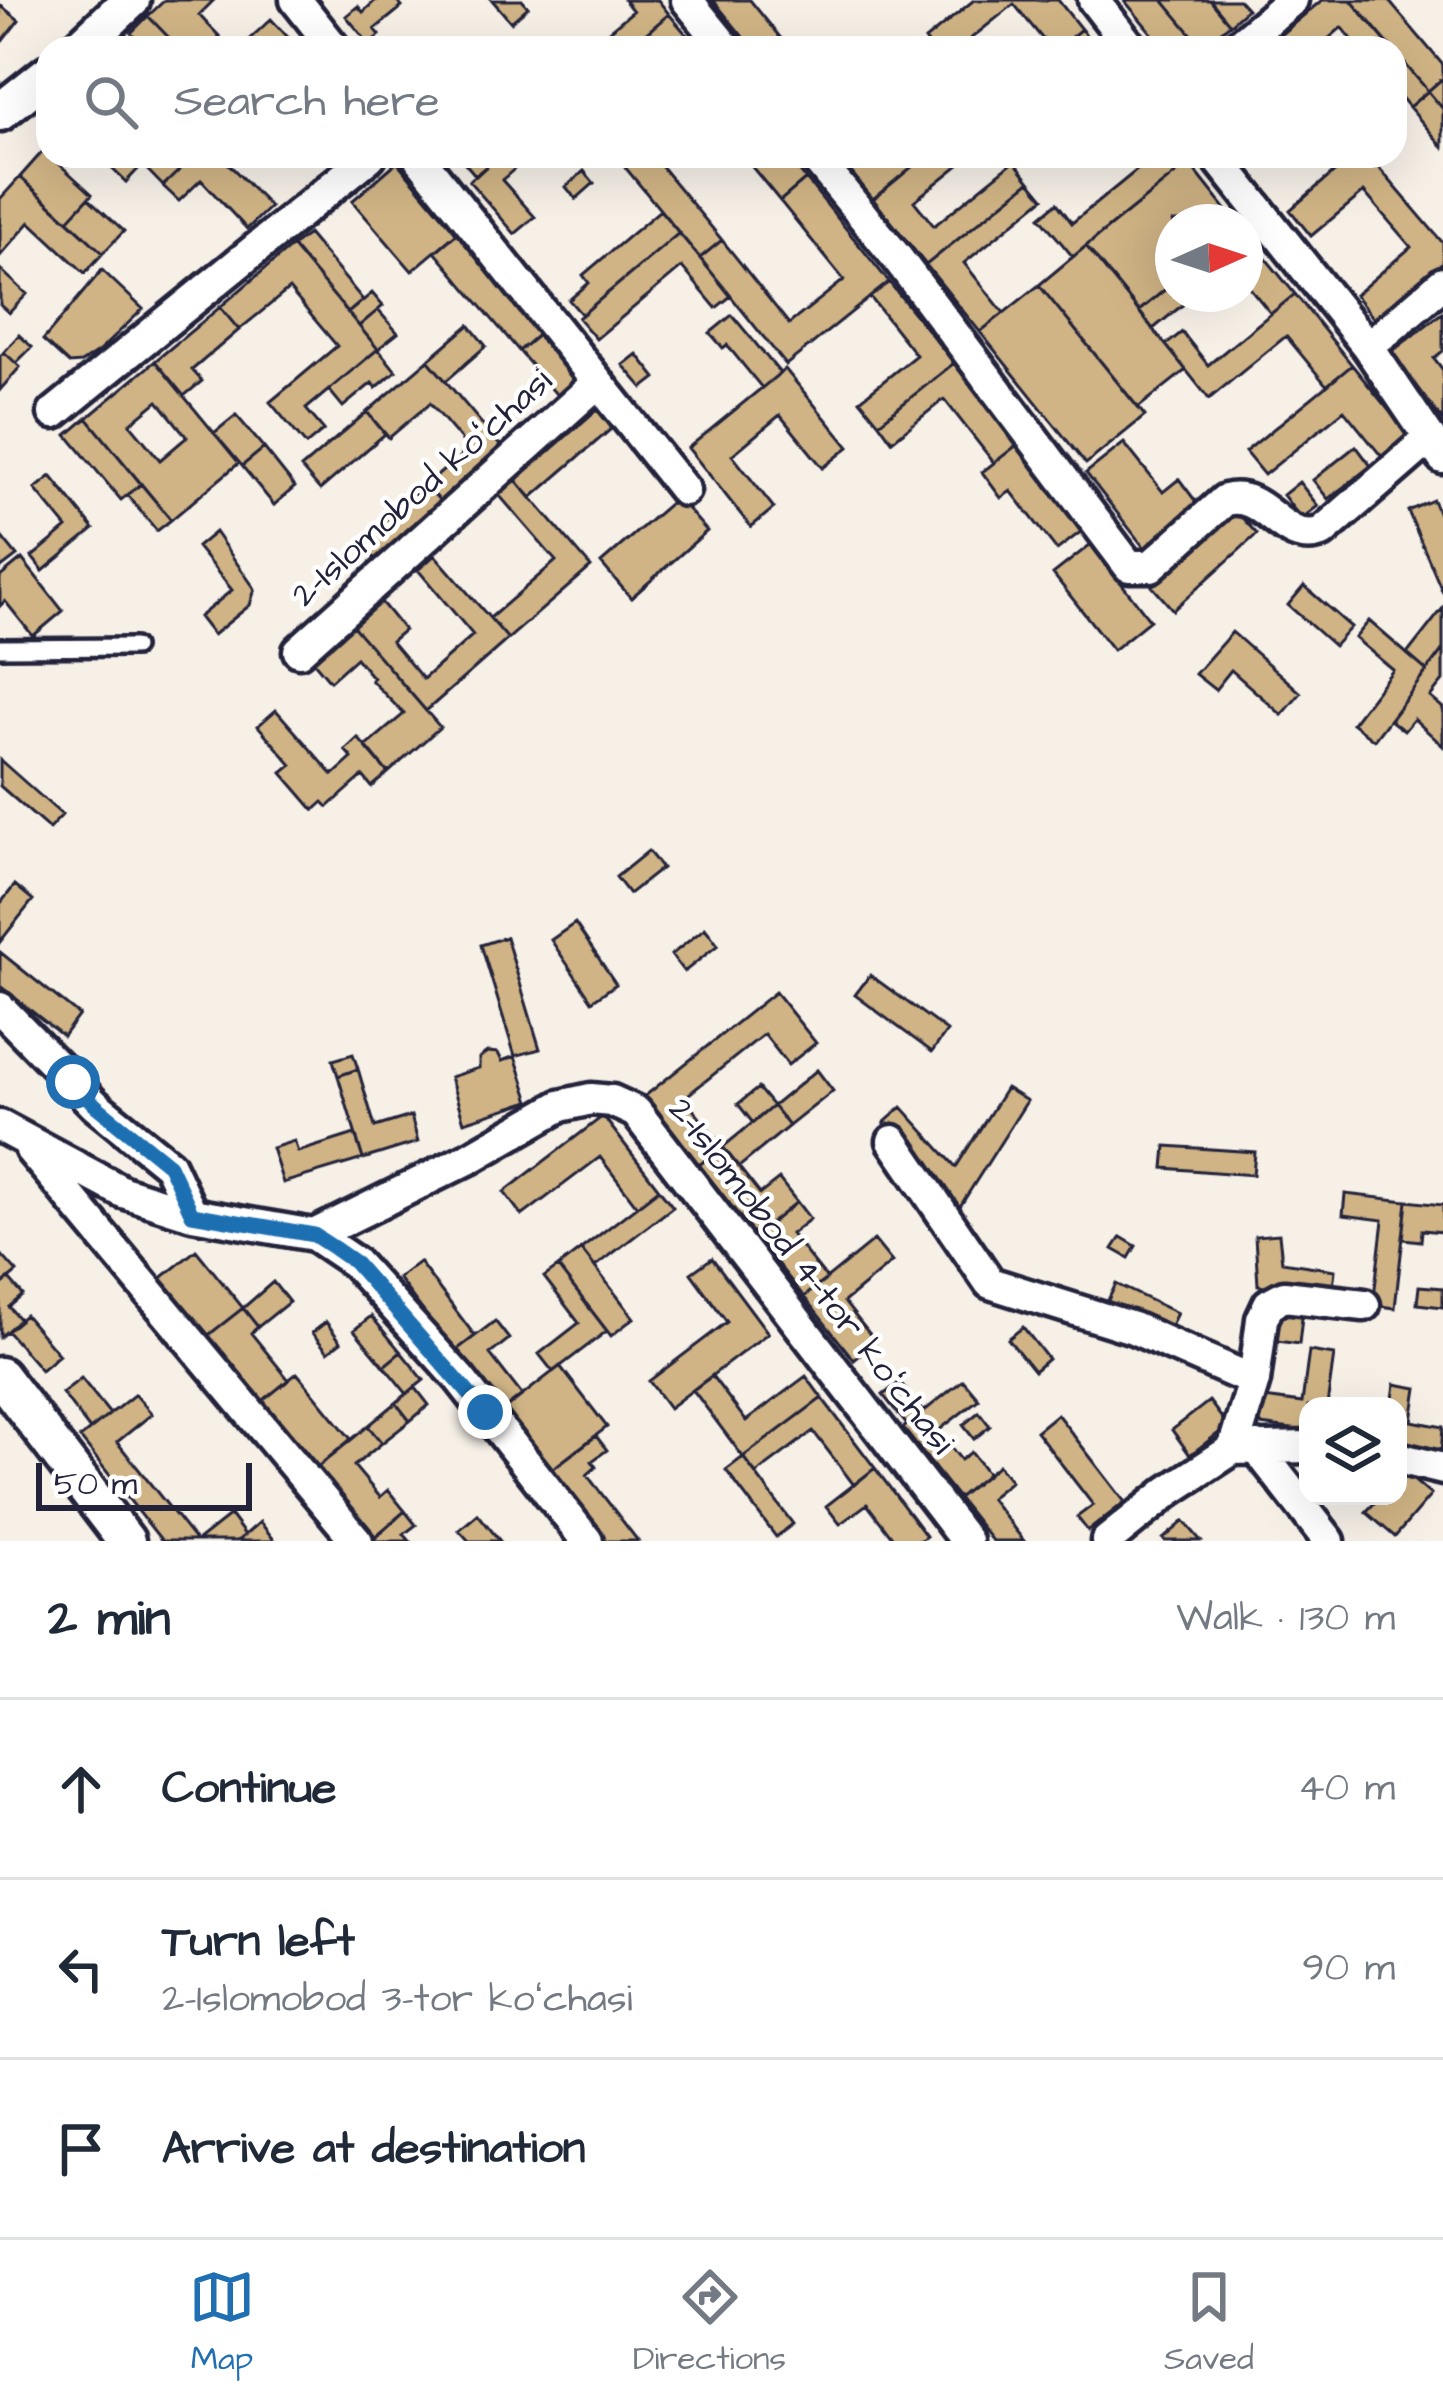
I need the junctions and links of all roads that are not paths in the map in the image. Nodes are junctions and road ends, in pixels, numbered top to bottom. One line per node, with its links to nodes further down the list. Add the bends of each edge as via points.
1 (131, 0): 6 (street)
2 (296, 0): 7 (street)
3 (687, 0): 8 (street)
4 (1094, 0): 9 (street)
5 (1292, 0): 10 (street)
6 (93, 36)
7 (324, 36)
8 (716, 36)
9 (1122, 36)
10 (1248, 36)
11 (36, 84): 12 (street)
12 (0, 112)
13 (355, 168): 20 (street)
14 (427, 168): 19 (street, 2-Islomobod koʻchasi)
15 (824, 168): 21 (street, via 1129,566 1150,566 1238,496 1295,535 1322,532)
16 (1226, 168): 18 (street)
17 (1443, 283): 18 (street)
18 (1368, 347): 21 (street)
19 (596, 384): 22 (street, 2-Islomobod koʻchasi); 25 (street, 2-Islomobod koʻchasi)
20 (54, 413)
21 (1436, 448)
22 (684, 490)
23 (134, 647): 24 (lane)
24 (0, 648)
25 (299, 651)
26 (0, 1008): 29 (street, via 95,1105 169,1165)
27 (10, 1131): 29 (street, via 122,1192); 39 (street)
28 (893, 1141): 33 (street, via 990,1283 1084,1310)
29 (192, 1214): 30 (street)
30 (314, 1235): 40 (street, via 354,1262 460,1379); 41 (street, 2-Islomobod 4-tor koʻchasi, via 560,1106 590,1099 636,1112)
31 (1364, 1305): 33 (street, via 1284,1296 1269,1304)
32 (0, 1376): 38 (street)
33 (1254, 1381): 35 (street)
34 (1299, 1447): 35 (street)
35 (1235, 1451): 42 (street); 43 (street)
36 (1407, 1460): 37 (street)
37 (1443, 1469)
38 (126, 1541)
39 (357, 1541)
40 (587, 1541)
41 (966, 1541)
42 (1107, 1541)
43 (1329, 1541)

